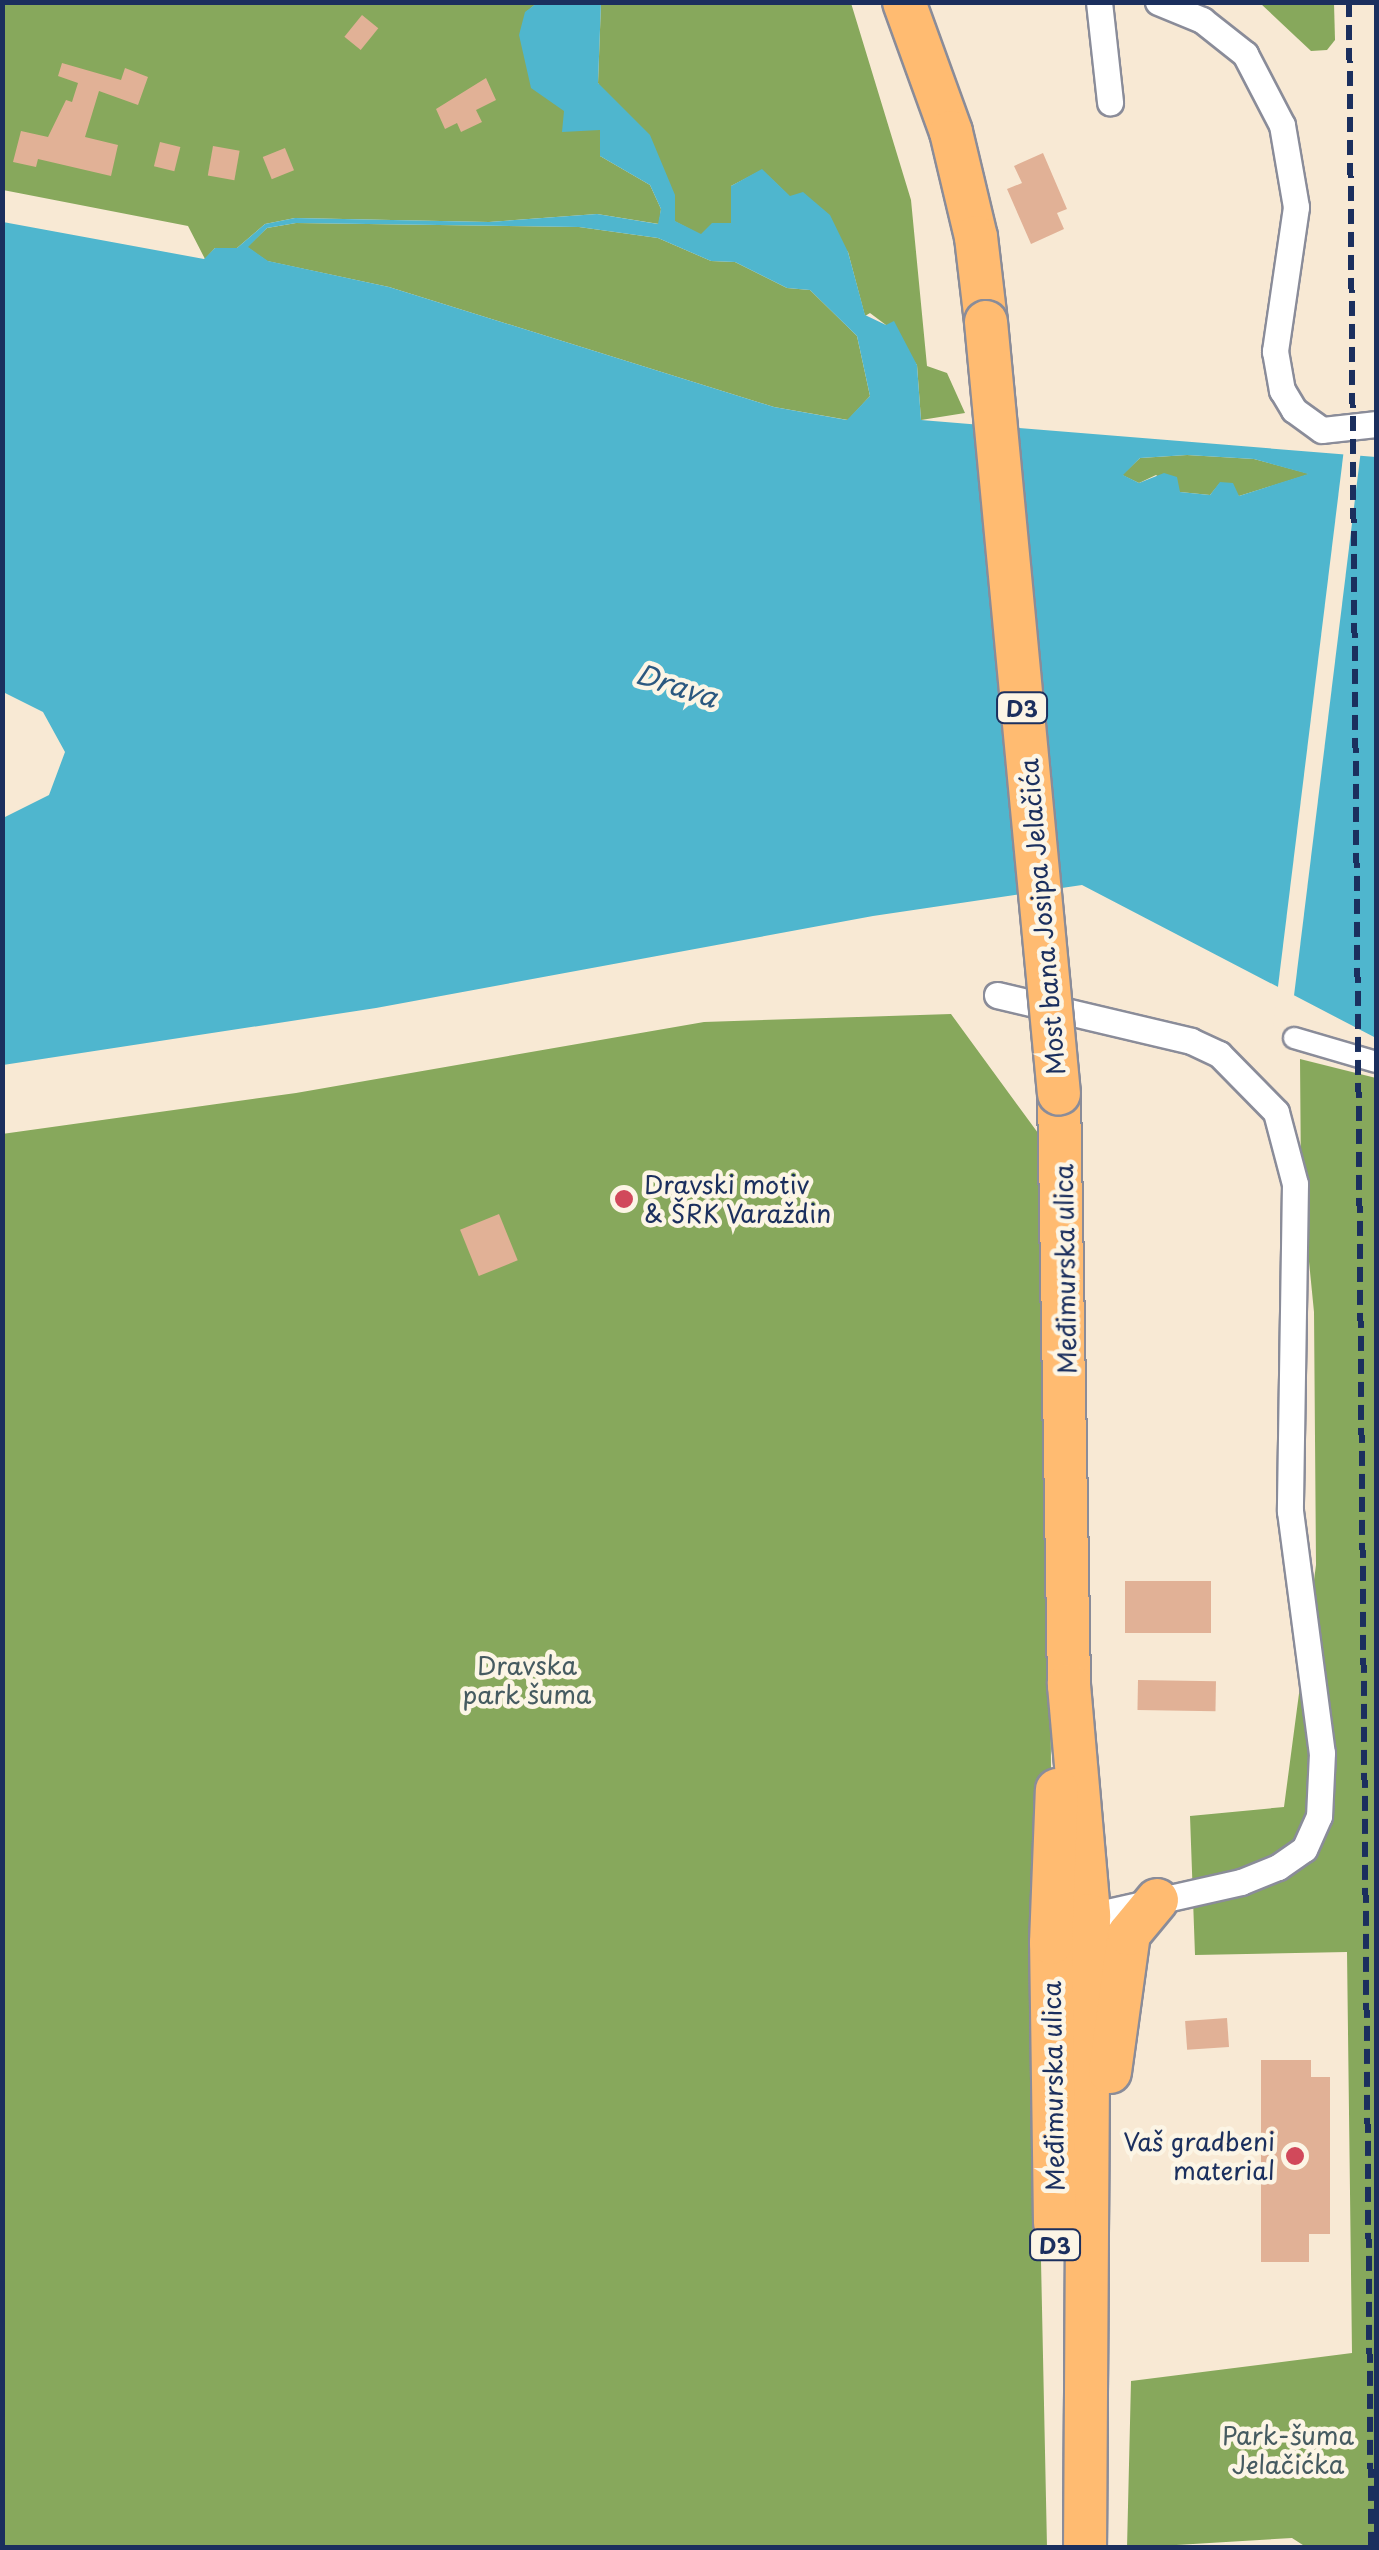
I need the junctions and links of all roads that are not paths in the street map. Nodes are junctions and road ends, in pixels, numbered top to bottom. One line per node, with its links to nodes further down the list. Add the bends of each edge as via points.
1 (904, 2): 9 (main road, Most bana Josipa Jelačića / D3, bridge, via 952,132 976,237)
2 (1099, 2): 4 (street)
3 (1158, 2): 5 (street, via 1202,20 1245,54 1282,125 1296,207 1275,350 1282,390 1294,410 1322,430)
4 (1110, 102)
5 (1376, 424)
6 (996, 995): 12 (street, via 1191,1041 1219,1054 1276,1112 1292,1164 1292,1562 1315,1686 1320,1816 1304,1848 1278,1867)
7 (1294, 1038): 8 (street)
8 (1376, 1062)
9 (1059, 1094): 10 (main road, Međimurska ulica / D3)
10 (1070, 1685): 11 (main road, Međimurska ulica / D3); 14 (main road, Međimurska ulica / D3)
11 (1084, 1855): 12 (main road, via 1108,1882); 13 (main road, Međimurska ulica / D3)
12 (1156, 1900): 13 (street); 15 (main road, via 1129,1934 1105,2116)
13 (1089, 1914): 14 (street); 15 (main road, Međimurska ulica / D3)
14 (1051, 1944): 16 (main road, Međimurska ulica / D3)
15 (1084, 2179): 17 (main road, Međimurska ulica / D3)
16 (1059, 2548)
17 (1085, 2548)

